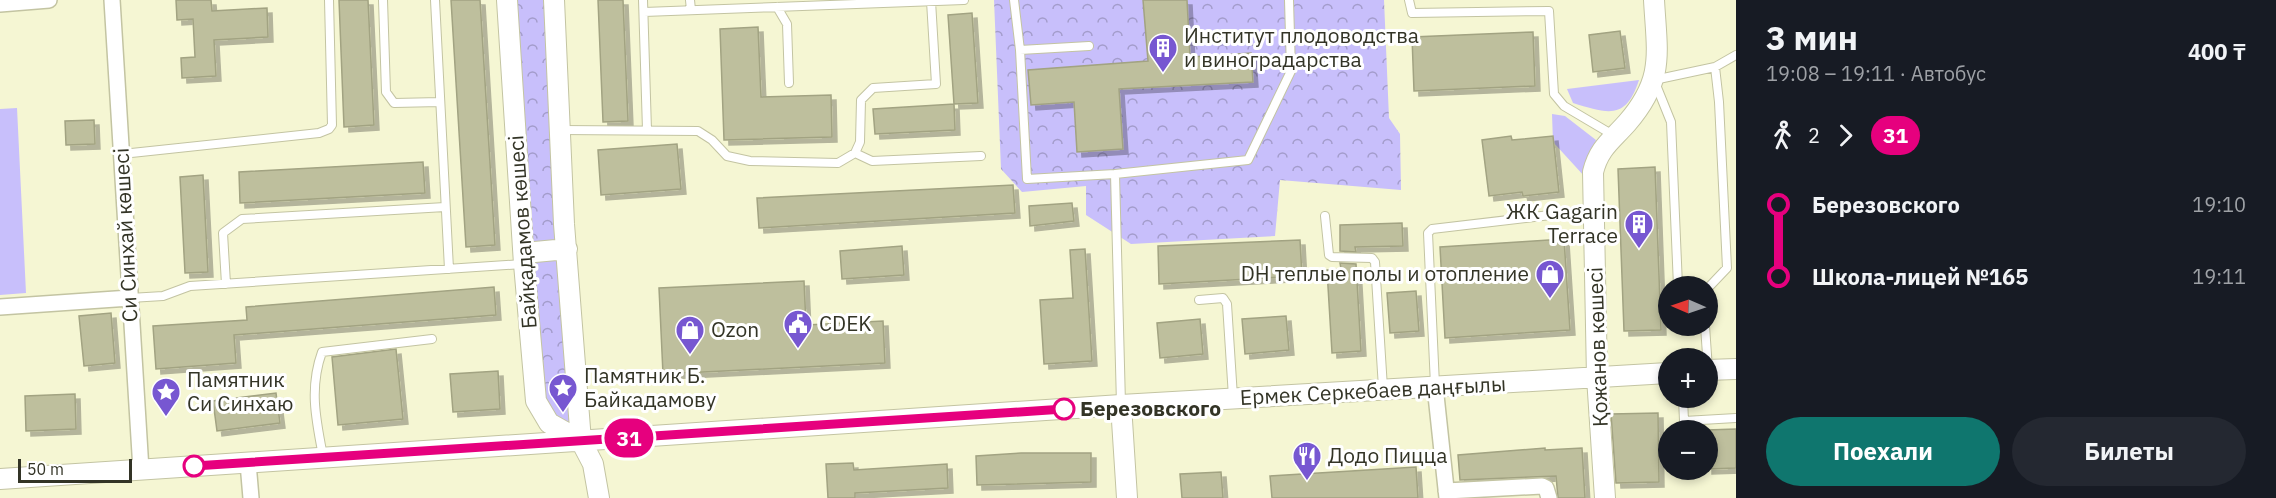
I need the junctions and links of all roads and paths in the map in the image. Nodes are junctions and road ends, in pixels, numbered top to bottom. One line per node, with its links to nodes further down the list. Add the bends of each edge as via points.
1 (49, 0): 16 (street)
2 (112, 0): 31 (street, Си Синхай көшесі)
3 (329, 0): 31 (lane, via 329,129)
4 (383, 0): 26 (lane, via 386,92 394,103)
5 (435, 0): 26 (lane)
6 (507, 0): 38 (street, Байқадамов көшесі)
7 (554, 0): 27 (street, Байқадамов көшесі)
8 (643, 0): 19 (lane)
9 (690, 0): 18 (lane)
10 (964, 0): 15 (lane)
11 (1014, 0): 21 (lane)
12 (1289, 0): 33 (lane, via 1291,71 1248,160)
13 (1408, 0): 29 (lane, via 1412,13 1549,11 1554,94 1564,106)
14 (1654, 0): 24 (street, Қожанов көшесі)
15 (931, 1): 17 (lane); 30 (lane, via 936,84 873,88 861,100 860,142)
16 (0, 4)
17 (777, 7): 18 (lane); 25 (lane, via 787,24)
18 (691, 10): 19 (lane)
19 (644, 12): 28 (lane)
20 (1089, 46): 21 (lane)
21 (1020, 50): 33 (lane, via 1027,179)
22 (1736, 55): 23 (lane)
23 (1715, 67): 24 (lane); 41 (lane, via 1727,268)
24 (1654, 80): 29 (street, Қожанов көшесі, via 1645,99); 40 (lane, via 1671,122)
25 (789, 83)
26 (440, 102): 34 (lane)
27 (560, 130): 28 (lane); 37 (street, Байқадамов көшесі)
28 (648, 130): 30 (lane, via 698,131 726,156 750,161 838,163)
29 (1614, 136): 35 (street, Қожанов көшесі, via 1596,159)
30 (855, 153): 32 (lane, via 872,161)
31 (122, 154): 43 (street, Си Синхай көшесі)
32 (981, 156)
33 (1115, 174): 54 (lane)
34 (445, 207): 39 (lane); 42 (lane, via 242,219 223,233)
35 (1593, 210): 50 (street, Қожанов көшесі); 51 (lane, via 1428,232)
36 (1325, 216): 52 (lane, via 1329,255 1372,258 1375,262)
37 (567, 249): 38 (street); 57 (street, Байқадамов көшесі)
38 (524, 259): 39 (lane); 57 (street, Байқадамов көшесі, via 536,401 549,423)
39 (448, 269): 42 (lane)
40 (1678, 276)
41 (1718, 277)
42 (226, 284): 43 (lane, via 190,286 163,296)
43 (130, 298): 45 (street); 60 (street, Си Синхай көшесі)
44 (1199, 300): 53 (lane, via 1222,298 1227,304)
45 (0, 307)
46 (432, 339): 58 (lane, via 322,352 315,370 314,406)
47 (1736, 369): 48 (street)
48 (1718, 370)
49 (1658, 374): 50 (street, Ермек Серкебаев даңғылы)
50 (1597, 377): 51 (street, Ермек Серкебаев даңғылы); 67 (street, Қожанов көшесі)
51 (1435, 386): 52 (street, Ермек Серкебаев даңғылы); 62 (street)
52 (1383, 390): 53 (street, Ермек Серкебаев даңғылы)
53 (1233, 398): 54 (street, Ермек Серкебаев даңғылы)
54 (1121, 405): 57 (street, Ермек Серкебаев даңғылы); 65 (street)
55 (1683, 408): 56 (lane, via 1684,421)
56 (1736, 418)
57 (581, 441): 58 (street, Ермек Серкебаев даңғылы); 64 (street, Байқадамов көшесі, via 593,464)
58 (323, 458): 59 (street, Ермек Серкебаев даңғылы)
59 (248, 463): 60 (street, Ермек Серкебаев даңғылы); 63 (street)
60 (141, 470): 61 (street, Ермек Серкебаев даңғылы)
61 (0, 479)
62 (1446, 494): 66 (street, via 1542,486)
63 (250, 498)
64 (599, 498)
65 (1127, 498)
66 (1549, 498)
67 (1605, 498)

